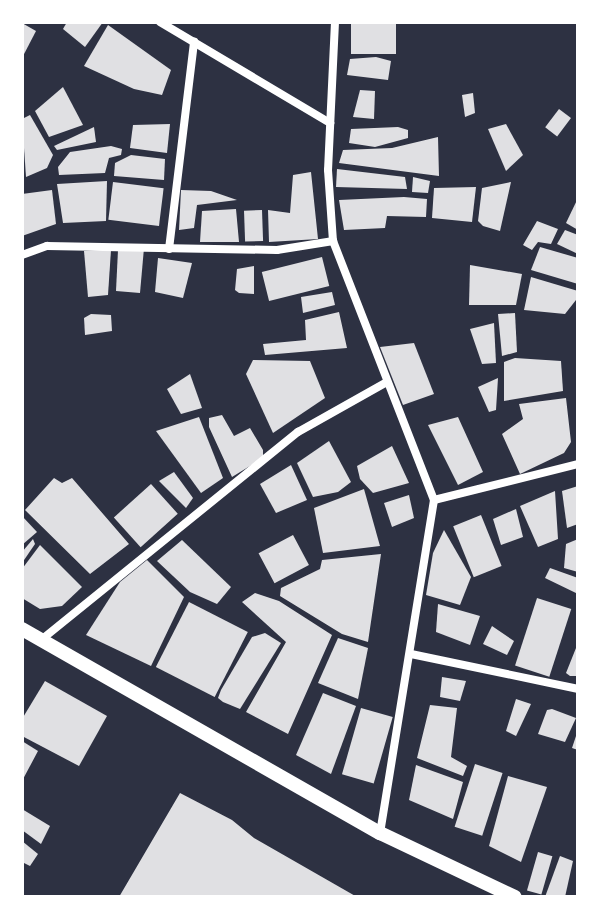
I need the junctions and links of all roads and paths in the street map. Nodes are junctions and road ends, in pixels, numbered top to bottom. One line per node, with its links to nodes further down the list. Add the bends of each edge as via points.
1 (160, 22): 3 (street)
2 (335, 22): 4 (street)
3 (194, 42): 4 (street); 6 (street)
4 (330, 123): 5 (street)
5 (333, 241): 6 (street, via 277,250); 8 (street)
6 (169, 249): 7 (street, via 47,246)
7 (22, 255)
8 (385, 383): 10 (street); 12 (street, via 298,432)
9 (578, 464): 10 (street)
10 (434, 500): 13 (street)
11 (22, 629): 12 (street)
12 (41, 640): 15 (street)
13 (411, 654): 14 (street); 15 (street)
14 (578, 689)
15 (380, 833): 16 (street)
16 (515, 897)

